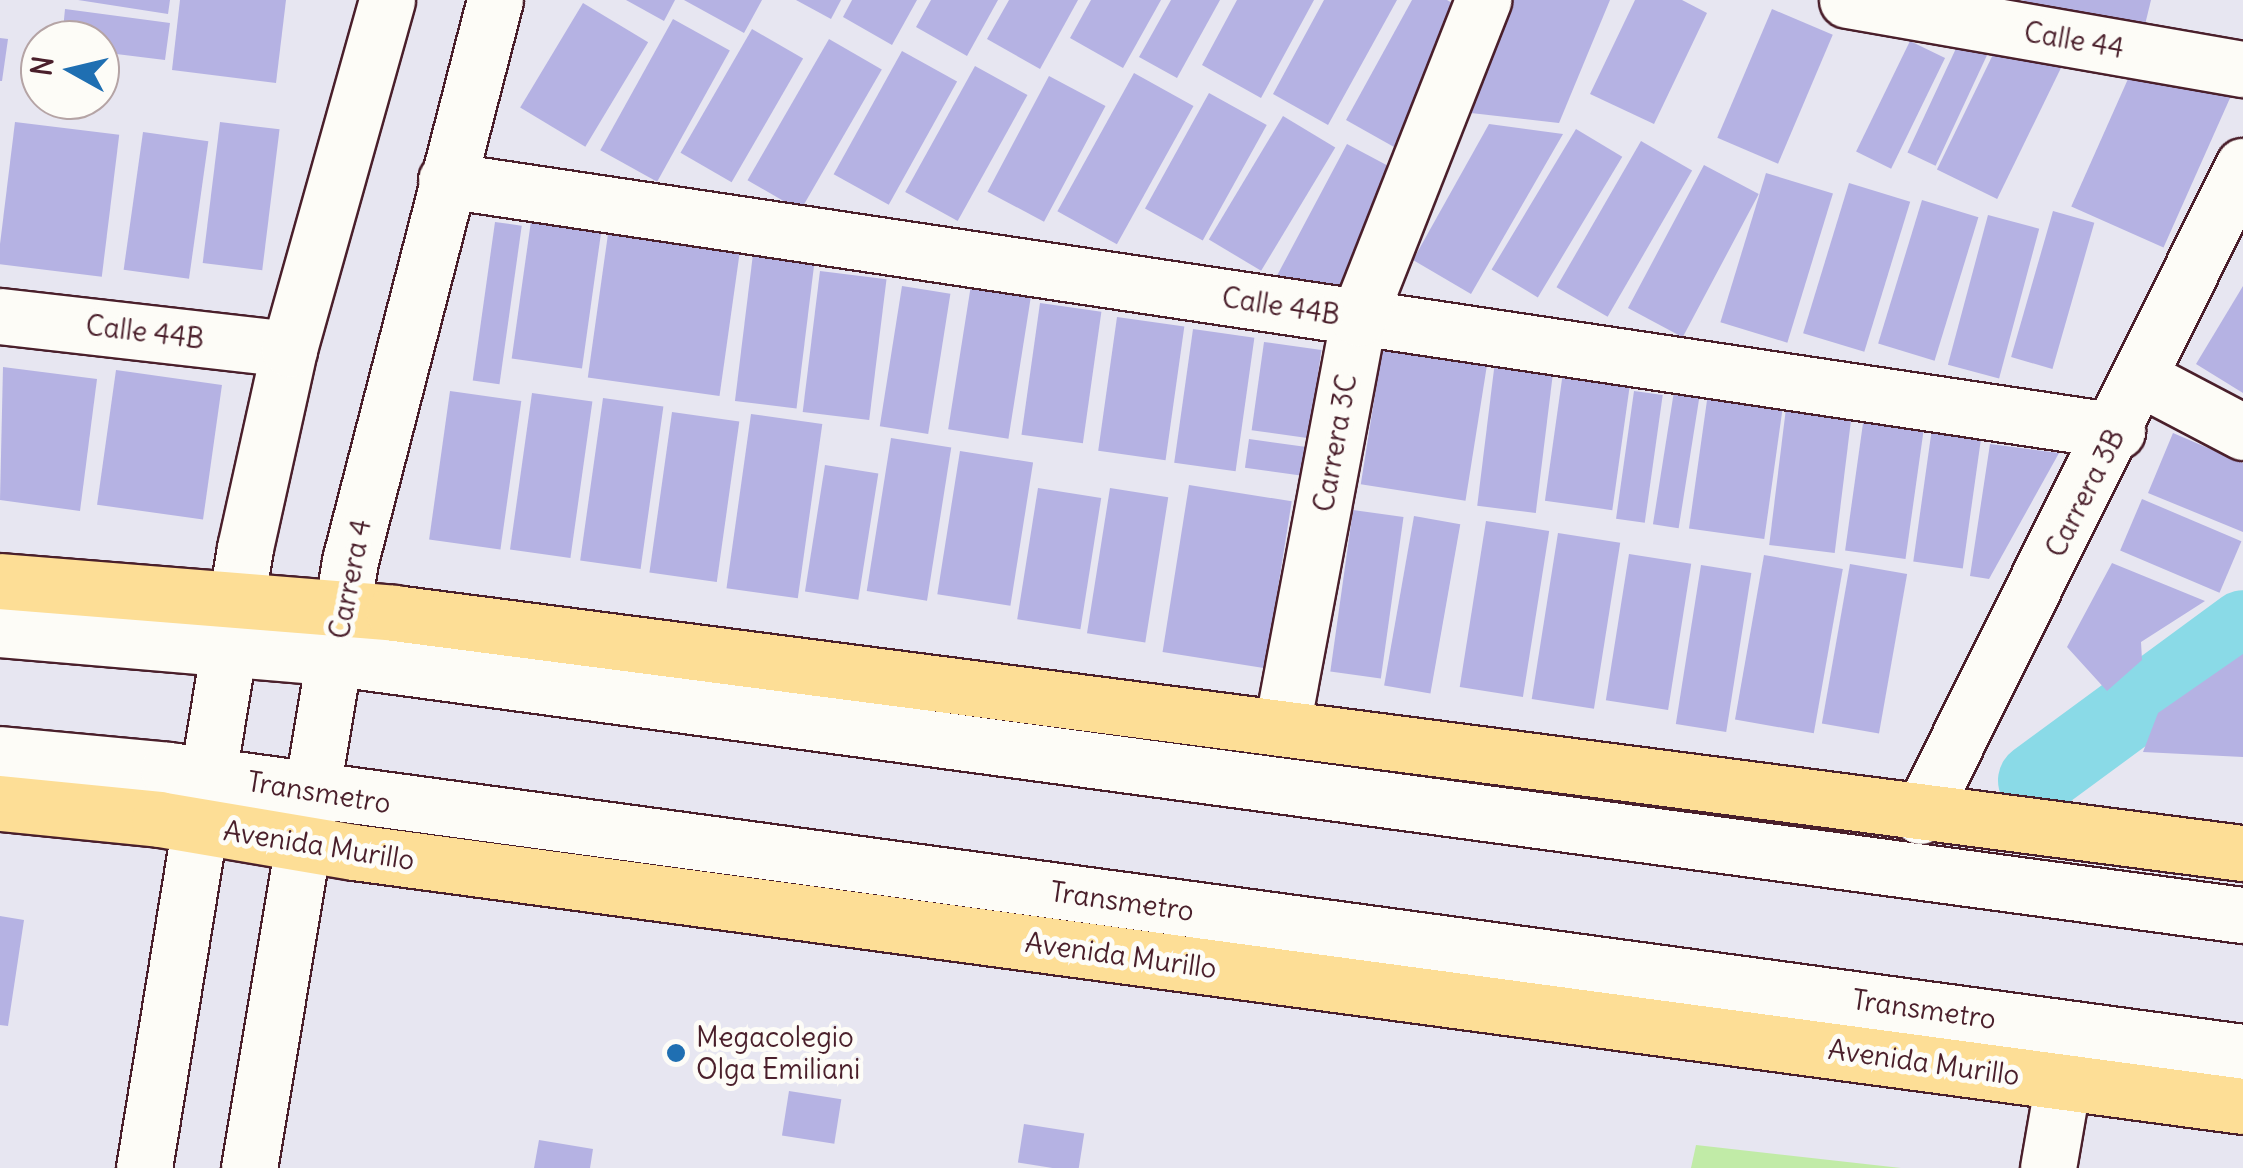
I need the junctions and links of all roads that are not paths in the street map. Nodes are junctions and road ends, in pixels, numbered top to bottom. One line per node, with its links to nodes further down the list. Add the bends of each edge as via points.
1 (387, 0): 10 (street)
2 (495, 0): 7 (street, Carrera 4)
3 (1484, 0): 9 (street, Carrera 3C)
4 (1847, 0): 5 (street, Calle 44)
5 (2243, 69)
6 (2243, 166): 11 (street, Carrera 3B)
7 (446, 180): 9 (street, Calle 44B); 17 (street, Carrera 4)
8 (0, 316): 10 (street, Calle 44B)
9 (1358, 318): 12 (street, Calle 44B); 18 (street, Carrera 3C)
10 (290, 349): 15 (street)
11 (2142, 379): 12 (street, Carrera 3B); 13 (street)
12 (2116, 431): 23 (street, Carrera 3B)
13 (2243, 432)
14 (0, 581): 15 (main road)
15 (234, 621): 16 (street); 17 (main road); 21 (street)
16 (0, 629)
17 (340, 633): 18 (main road); 20 (street, Carrera 4); 26 (street)
18 (1282, 726): 23 (main road)
19 (0, 754): 21 (street, Transmetro)
20 (314, 792): 21 (street, Transmetro); 24 (street, Carrera 4); 27 (street, Transmetro)
21 (204, 801): 22 (main road, Avenida Murillo); 24 (main road, Avenida Murillo); 30 (street)
22 (0, 803)
23 (1920, 816): 25 (main road)
24 (304, 845): 28 (main road, Avenida Murillo); 31 (street, Carrera 4)
25 (2243, 853)
26 (2243, 916)
27 (2243, 1052)
28 (2063, 1080): 29 (main road, Avenida Murillo); 32 (street)
29 (2243, 1106)
30 (144, 1168)
31 (249, 1168)
32 (2048, 1168)

